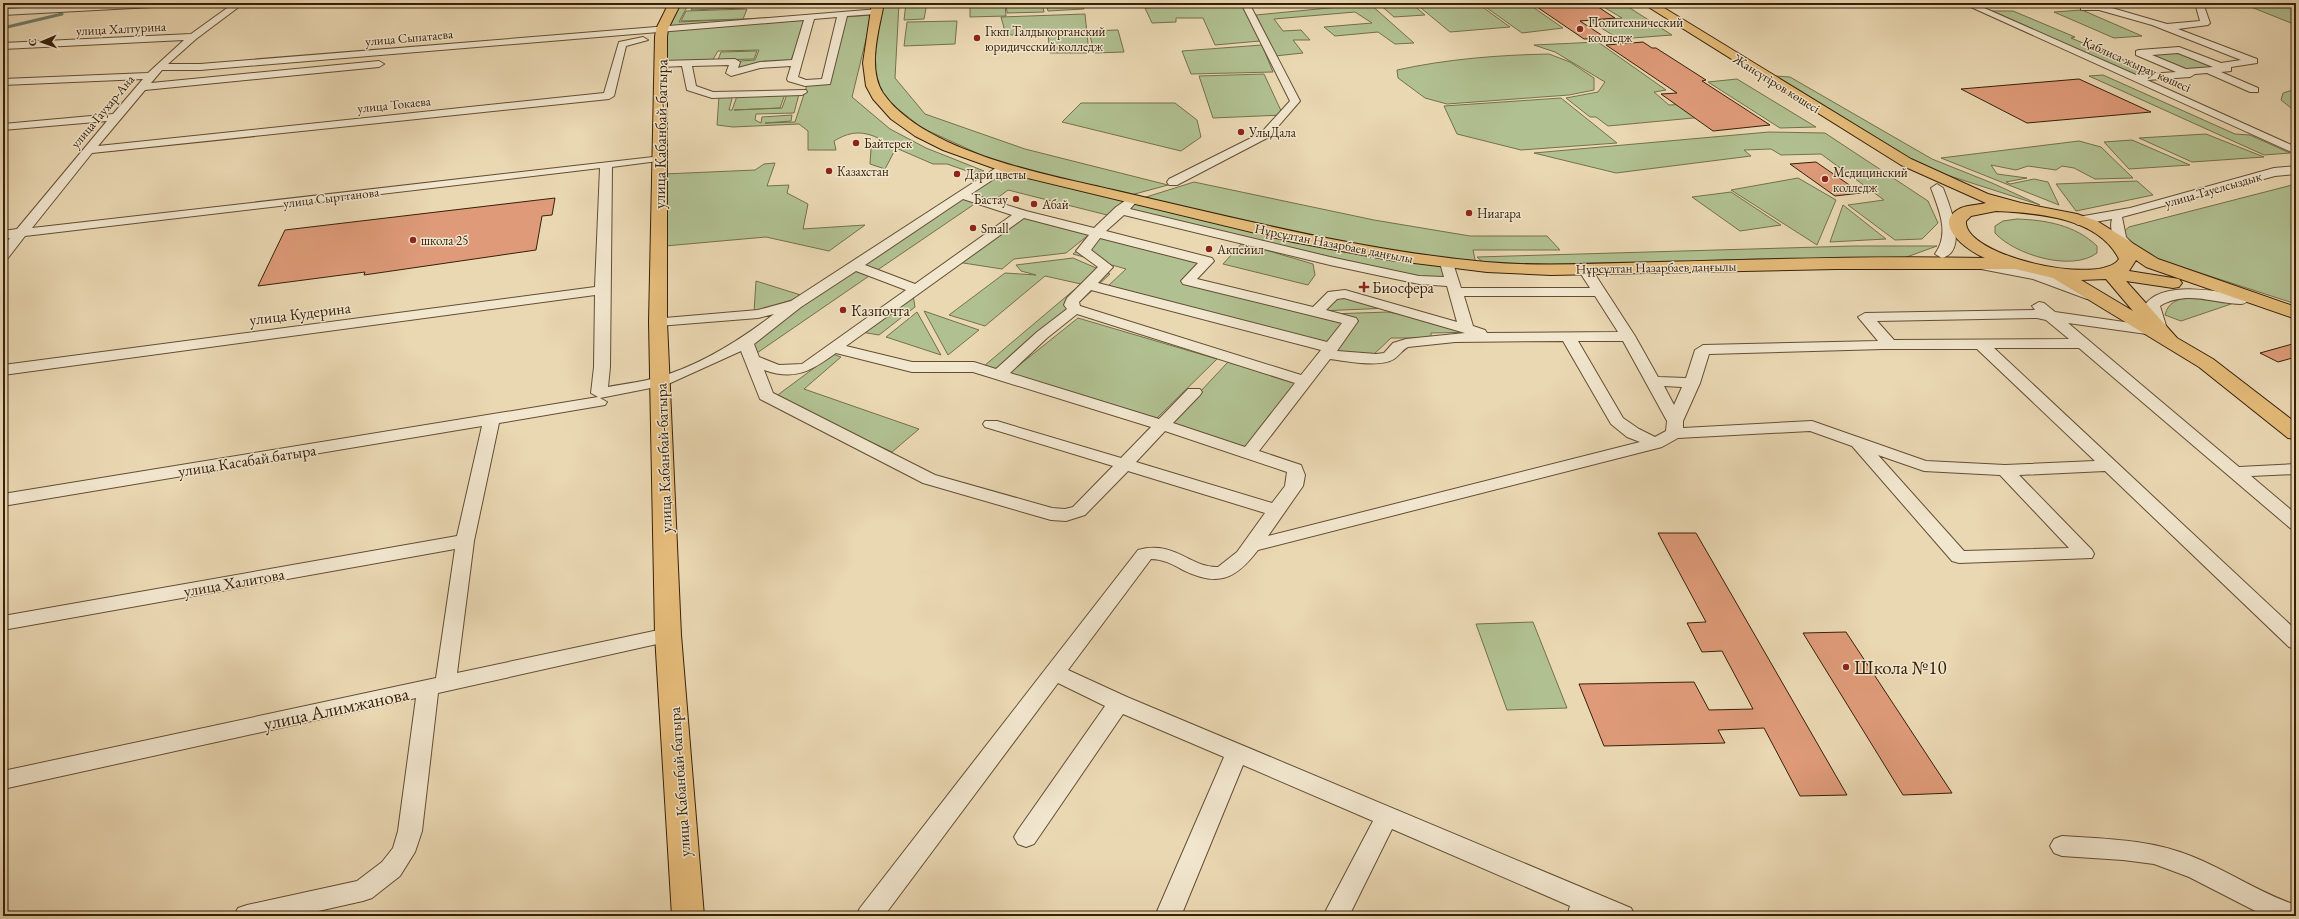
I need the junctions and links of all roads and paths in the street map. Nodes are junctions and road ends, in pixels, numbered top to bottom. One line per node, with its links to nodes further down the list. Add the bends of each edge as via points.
1 (55, 3): 13 (street)
2 (171, 3): 13 (street)
3 (240, 3): 19 (street, улица Гаухар-Ана)
4 (675, 3): 18 (main road, улица Кабанбай-батыра)
5 (1245, 3): 47 (street, via 1295,100 1265,135)
6 (1648, 3): 43 (main road, Жансүгіров көшесі)
7 (1966, 3): 33 (street, Қаблиса жырау көшесі)
8 (2113, 3): 11 (street, via 2112,6)
9 (2199, 3): 17 (street, via 2205,22)
10 (877, 7): 15 (street); 45 (main road, Нұрсұлтан Назарбаев даңғылы, via 870,70 878,96 892,111 926,137)
11 (2100, 7): 12 (street); 17 (street)
12 (2084, 8)
13 (46, 9): 14 (street)
14 (3, 12)
15 (841, 20): 16 (street); 28 (street, via 826,82 805,83 792,79)
16 (808, 22): 18 (street); 28 (street)
17 (2166, 27): 29 (street, via 2253,62)
18 (661, 33): 20 (street); 27 (main road, улица Кабанбай-батыра); 30 (street, улица Сыпатаева)
19 (192, 37): 22 (street, улица Халтурина); 30 (street, улица Гаухар-Ана)
20 (622, 44): 21 (street); 40 (street, улица Токаева, via 609,96)
21 (608, 45)
22 (3, 46)
23 (587, 46): 24 (street)
24 (526, 51)
25 (392, 63): 35 (street)
26 (686, 63): 27 (street); 28 (street, via 735,62 729,76 760,65); 37 (street, via 691,88 712,95)
27 (661, 64): 42 (main road, улица Кабанбай-батыра)
28 (796, 64)
29 (2221, 66): 31 (street, via 2227,69); 32 (street, via 2179,50 2139,53)
30 (155, 71): 34 (street, улица Сыпатаева); 35 (street, улица Гаухар-Ана)
31 (2209, 71): 32 (street); 36 (street)
32 (2186, 72): 33 (street, via 2190,74)
33 (2135, 79): 41 (street, Қаблиса жырау көшесі)
34 (3, 82)
35 (140, 87): 38 (street, улица Гаухар-Ана)
36 (2254, 90)
37 (802, 92)
38 (115, 117): 39 (street); 40 (street, улица Гаухар-Ана)
39 (3, 127)
40 (88, 150): 57 (street, улица Гаухар-Ана)
41 (2296, 150)
42 (658, 158): 44 (street, улица Сырттанова); 83 (main road, улица Кабанбай-батыра)
43 (1906, 162): 48 (main road); 49 (main road)
44 (606, 165): 57 (street, улица Сырттанова); 74 (street)
45 (1002, 168): 50 (street); 51 (main road, Нұрсұлтан Назарбаев даңғылы)
46 (2296, 170): 55 (street, улица Тауелсыздык, via 2274,172)
47 (1173, 182)
48 (1958, 186): 52 (main road, via 1982,197); 55 (street, via 2043,208)
49 (1937, 188): 53 (main road); 63 (street, via 1946,213 1950,236)
50 (961, 195): 54 (street); 66 (street)
51 (1126, 205): 58 (street); 64 (main road, Нұрсұлтан Назарбаев даңғылы, via 1397,257); 72 (street, via 1330,261)
52 (2017, 207): 53 (main road, via 1996,206); 56 (main road)
53 (1966, 212): 61 (main road, via 1958,220 1958,230)
54 (1022, 214): 58 (street); 73 (street)
55 (2114, 217): 56 (street, улица Тауелсыздык); 60 (street, via 2111,229); 68 (street, via 2119,238 2133,251)
56 (2078, 220): 60 (main road)
57 (21, 233): 59 (street, улица Сырттанова); 62 (street, улица Гаухар-Ана)
58 (1097, 233): 71 (street, via 1083,251 1106,268); 81 (street, via 1208,261 1188,280)
59 (3, 235)
60 (2116, 240): 68 (main road, via 2145,260); 69 (main road, via 2125,250 2128,259 2123,267)
61 (1968, 241): 63 (main road); 65 (main road, via 1985,252)
62 (3, 255)
63 (1944, 258): 65 (main road); 67 (main road, Нұрсұлтан Назарбаев даңғылы, via 1913,262); 79 (street, via 2005,268 2070,287)
64 (1447, 263): 67 (main road, Нұрсұлтан Назарбаев даңғылы, via 1492,267); 72 (street)
65 (2014, 264): 70 (main road)
66 (854, 265): 73 (street); 77 (street)
67 (1584, 268): 75 (street)
68 (2168, 269): 82 (main road)
69 (2111, 272): 70 (main road, via 2077,275); 76 (main road, via 2150,278); 85 (main road)
70 (2056, 273): 79 (main road)
71 (1089, 285): 78 (street, via 1072,301); 94 (street)
72 (1453, 287): 75 (street); 84 (street)
73 (915, 289): 93 (street)
74 (602, 290): 96 (street, улица Кудерина); 100 (street, via 602,367 599,393)
75 (1600, 292): 87 (street)
76 (2241, 300): 82 (main road); 85 (street, via 2194,294 2159,299 2152,304)
77 (796, 304): 83 (street, via 758,314); 89 (street)
78 (1075, 309): 97 (street, via 1042,334); 98 (street)
79 (2119, 310): 85 (main road)
80 (2045, 311): 85 (street); 90 (street); 92 (street, via 2037,314 1865,317)
81 (1316, 312): 84 (street, via 1333,294 1345,294); 94 (street, via 1351,321)
82 (2296, 313)
83 (658, 322): 100 (main road, улица Кабанбай-батыра)
84 (1466, 328): 88 (street)
85 (2161, 335): 108 (main road, via 2206,363)
86 (1568, 336): 87 (street); 88 (street); 109 (street, via 1617,421 1633,433)
87 (1628, 336): 99 (street)
88 (1494, 337): 94 (street, via 1406,342 1389,356 1376,359)
89 (746, 343): 95 (street); 100 (street)
90 (2083, 343): 91 (street); 116 (street)
91 (1981, 344): 92 (street); 113 (street)
92 (1890, 345): 101 (street, via 1703,350)
93 (833, 348): 95 (street, via 807,367 795,372 783,372); 97 (street, via 912,367 974,367)
94 (1329, 351): 98 (street)
95 (751, 360): 112 (street, via 766,396 936,482 1050,514 1066,515 1079,511)
96 (3, 370)
97 (999, 375): 106 (street)
98 (1306, 381): 111 (street)
99 (1653, 381): 101 (street); 107 (street)
100 (660, 382): 123 (main road, улица Кабанбай-батыра)
101 (1692, 382): 107 (street)
102 (1194, 392): 106 (street)
103 (599, 402): 104 (street, улица Касабай батыра)
104 (492, 419): 117 (street, улица Касабай батыра); 120 (street)
105 (991, 424): 112 (street)
106 (1162, 425): 111 (street); 112 (street)
107 (1674, 427): 109 (street); 110 (street, via 1812,426)
108 (2296, 433)
109 (1656, 442): 121 (street)
110 (1857, 442): 115 (street, via 1924,466); 115 (street, via 1959,557 2084,554)
111 (1248, 454): 118 (street, via 1295,469 1296,483)
112 (1122, 465): 118 (street)
113 (2110, 466): 115 (street); 124 (street)
114 (2296, 469): 116 (street)
115 (2005, 470)
116 (2235, 472): 119 (street)
117 (3, 500)
118 (1276, 510): 121 (street)
119 (2296, 524)
120 (465, 541): 122 (street, улица Халитова); 126 (street)
121 (1251, 546): 125 (street, via 1229,570 1220,573 1204,572 1161,552 1145,554)
122 (3, 623)
123 (668, 635): 126 (street, улица Алимжанова); 135 (main road, улица Кабанбай-батыра)
124 (2296, 642)
125 (1054, 673): 127 (street); 136 (street)
126 (436, 687): 129 (street, улица Алимжанова); 134 (street, via 410,831 402,852 390,869 363,890)
127 (1119, 703): 128 (street); 131 (street)
128 (1237, 752): 130 (street); 137 (street)
129 (3, 780)
130 (1387, 816): 133 (street); 138 (street)
131 (1026, 836)
132 (2062, 846): 140 (street, via 2159,854 2183,863 2276,911)
133 (1582, 909): 139 (street)
134 (247, 916)
135 (688, 916)
136 (869, 916)
137 (1168, 916)
138 (1336, 916)
139 (1622, 916)
140 (2296, 916)

